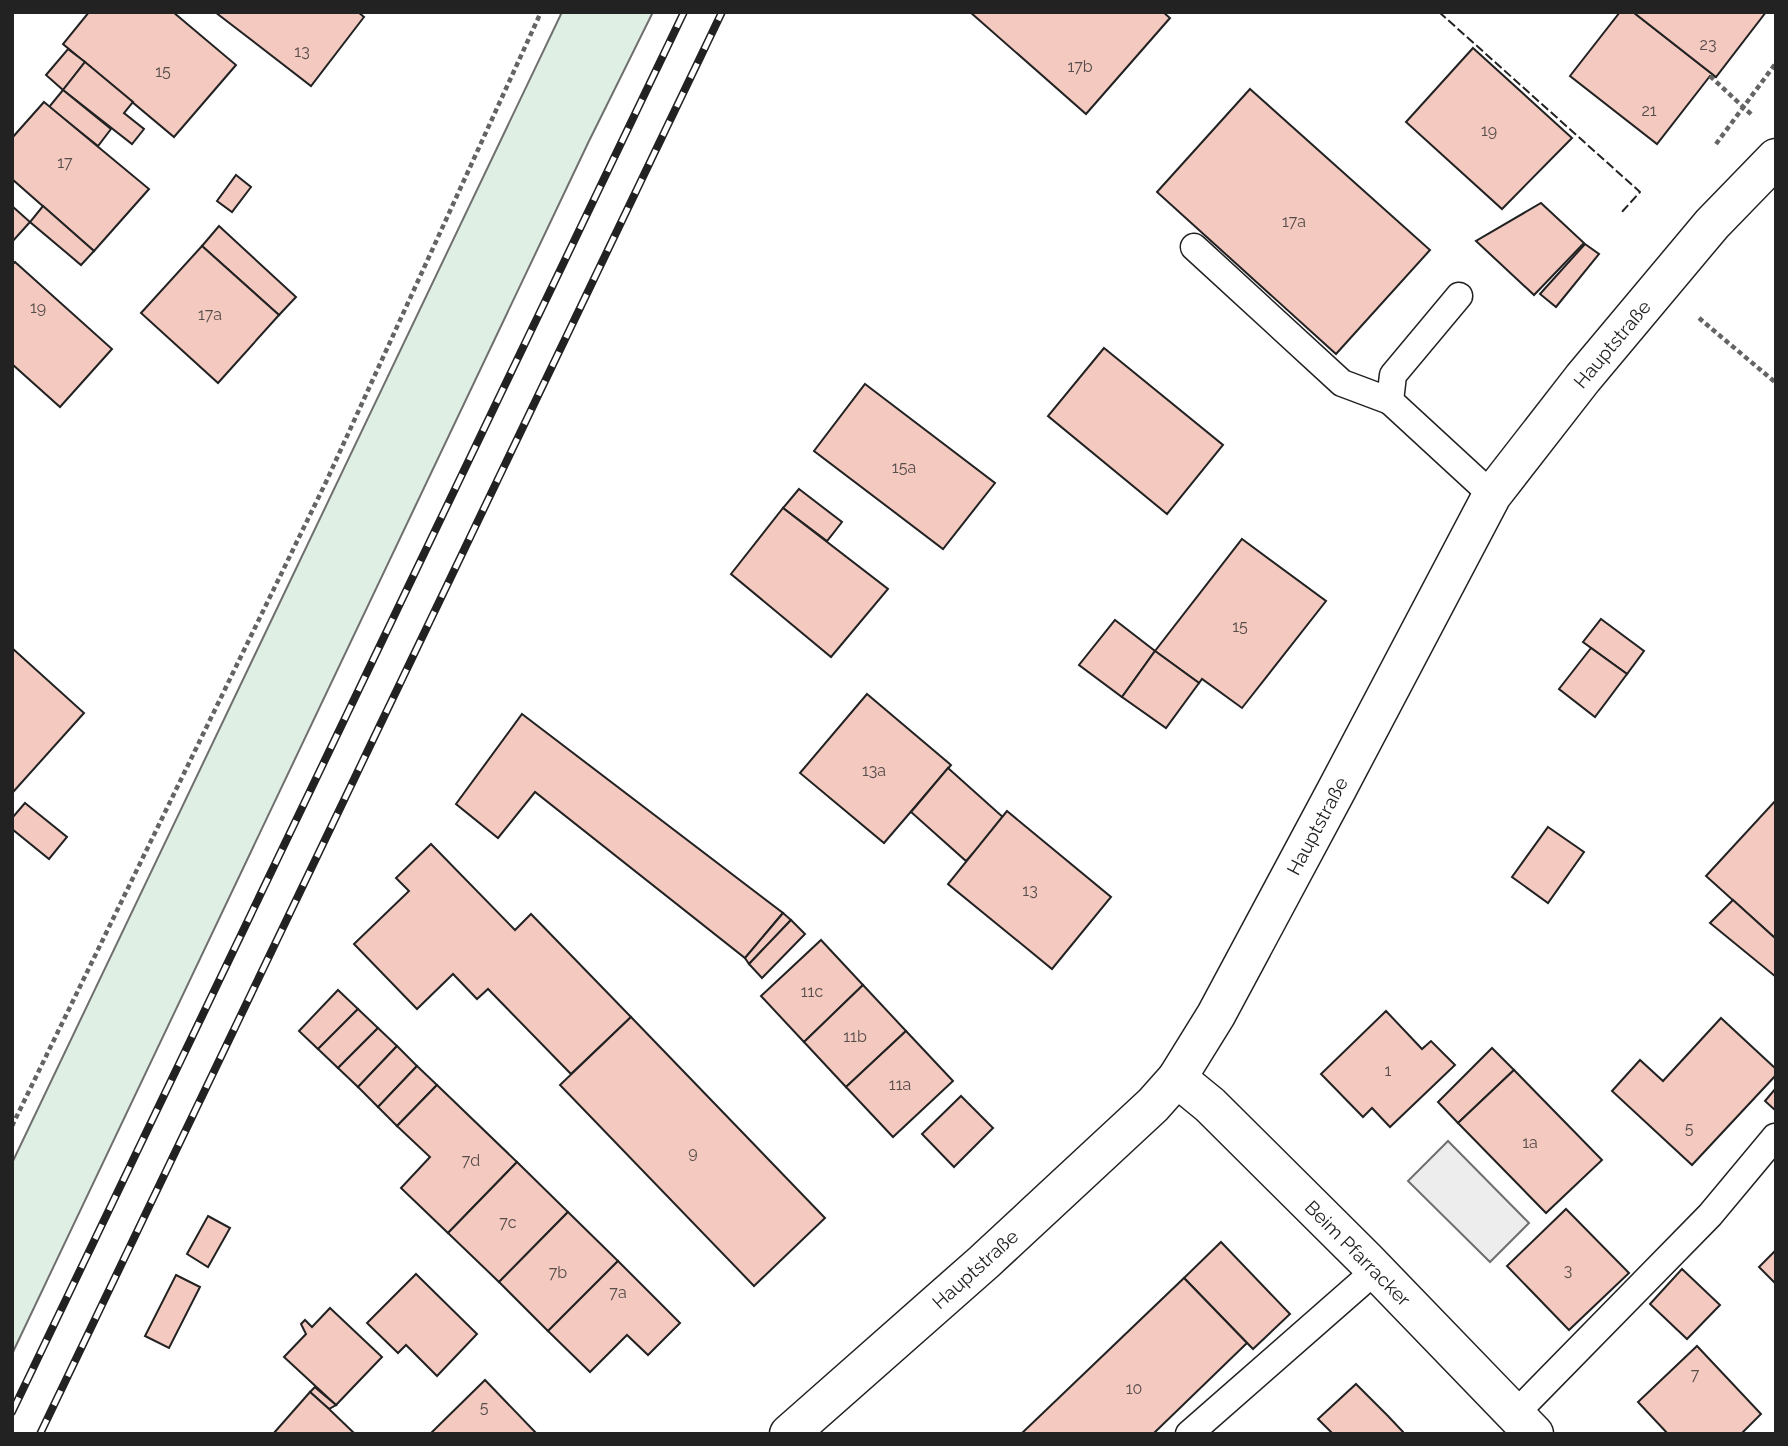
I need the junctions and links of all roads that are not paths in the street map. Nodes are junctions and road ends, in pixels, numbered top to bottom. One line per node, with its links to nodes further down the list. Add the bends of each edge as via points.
1 (1776, 158): 5 (street, Hauptstraße, via 1712,224)
2 (1194, 247): 4 (lane, via 1342,383)
3 (1459, 296): 4 (lane, via 1393,375)
4 (1390, 401): 5 (lane)
5 (1492, 495): 6 (street, Hauptstraße, via 1216,1015)
6 (1177, 1078): 8 (street, Beim Pfarracker); 10 (street, Hauptstraße, via 984,1262)
7 (1775, 1137): 9 (lane)
8 (1376, 1270): 9 (street, Beim Pfarracker); 11 (lane)
9 (1524, 1424)
10 (789, 1434)
11 (1189, 1434)

